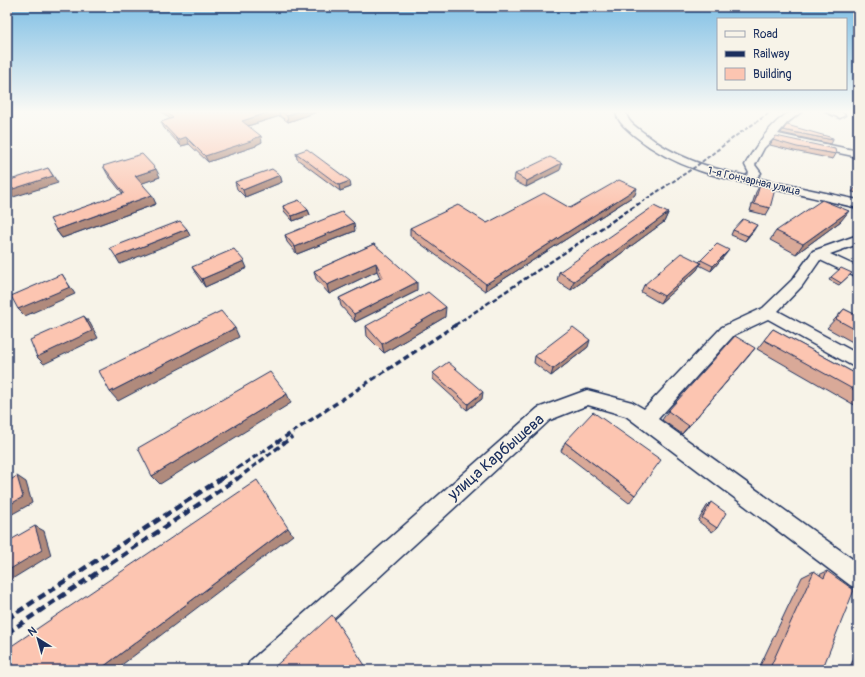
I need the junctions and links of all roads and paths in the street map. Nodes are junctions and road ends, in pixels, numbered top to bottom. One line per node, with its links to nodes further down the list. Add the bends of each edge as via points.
1 (651, 144): 5 (street, 1-я Гончарная улица, via 695,167)
2 (763, 144): 5 (street, via 750,165)
3 (806, 144): 4 (street)
4 (858, 154)
5 (752, 177): 6 (street, 1-я Гончарная улица, via 772,175 794,181 804,192)
6 (858, 204)
7 (858, 239): 8 (street)
8 (818, 254): 9 (street); 10 (street, via 797,283)
9 (858, 273)
10 (768, 312): 11 (street); 12 (street, via 728,332)
11 (858, 362)
12 (645, 420): 13 (street, улица Карбышева); 14 (street, улица Карбышева, via 632,410 587,397 544,414)
13 (858, 577)
14 (259, 670)

